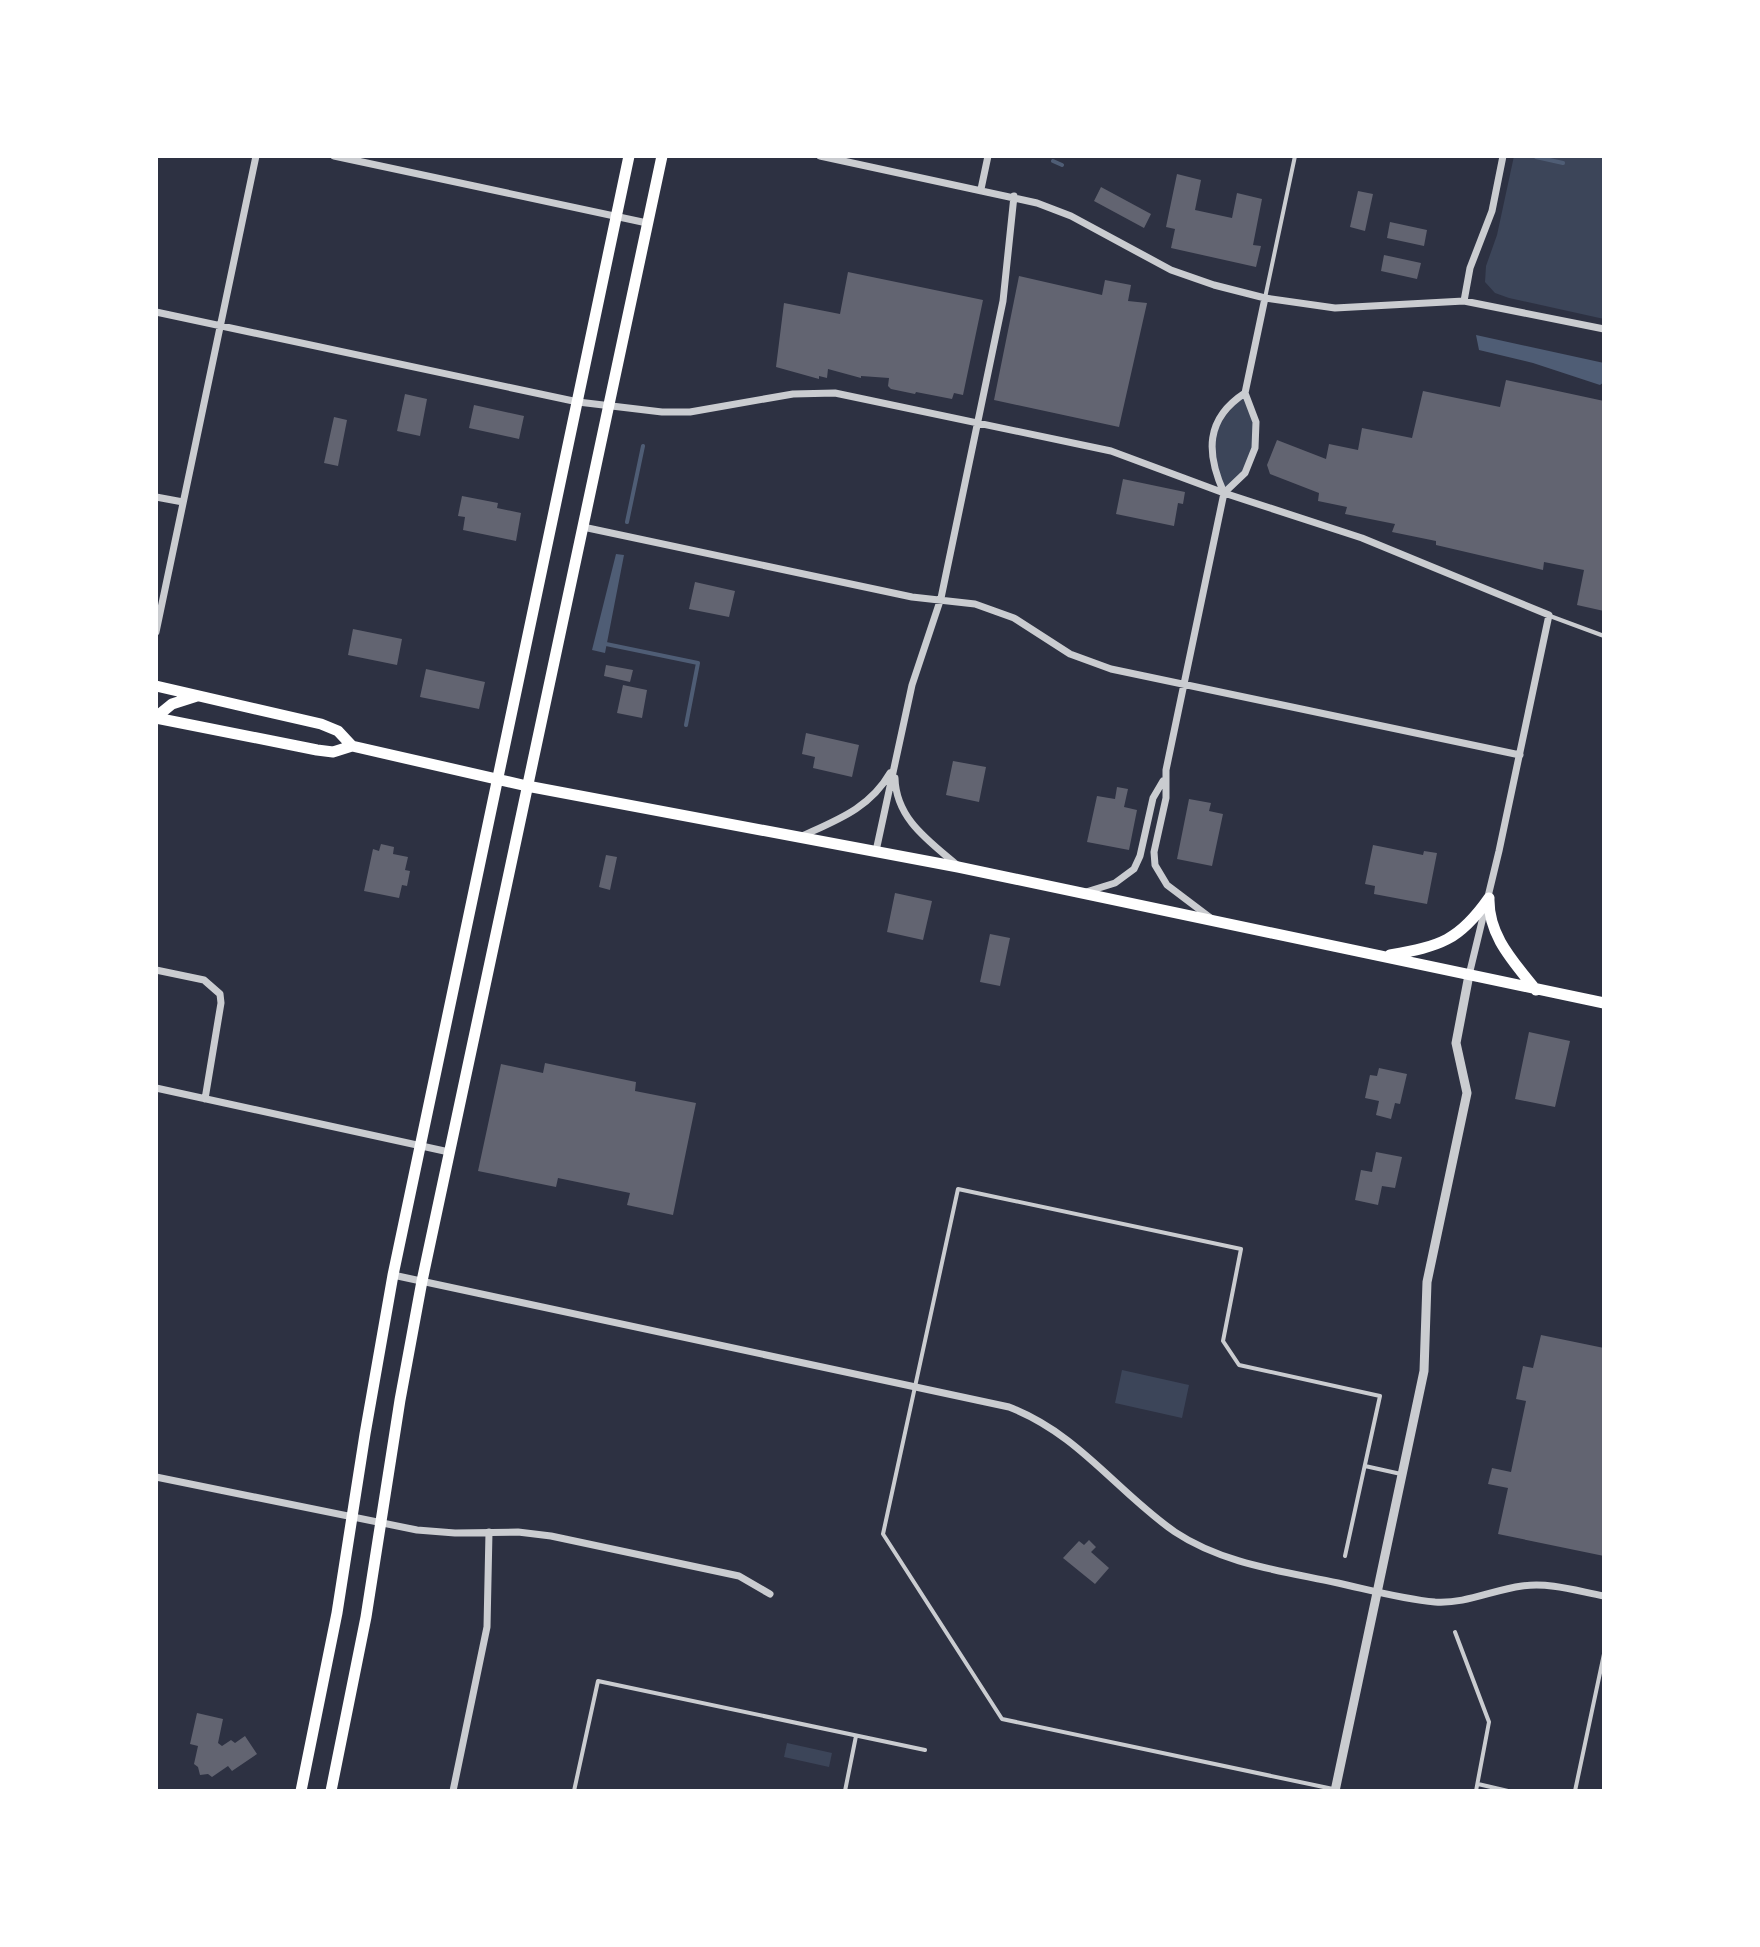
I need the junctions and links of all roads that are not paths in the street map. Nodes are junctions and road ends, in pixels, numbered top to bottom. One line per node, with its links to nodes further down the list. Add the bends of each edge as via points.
1 (256, 156): 16 (street)
2 (334, 156): 11 (street)
3 (629, 156): 11 (main road)
4 (662, 156): 12 (main road)
5 (820, 156): 9 (street)
6 (988, 156): 9 (street)
7 (1295, 156): 13 (lane)
8 (1503, 156): 14 (street)
9 (981, 189): 10 (street)
10 (1014, 196): 13 (street, via 1066,214 1171,270); 21 (street, via 1005,285)
11 (616, 216): 12 (street); 19 (main road)
12 (647, 223): 20 (main road)
13 (1265, 298): 14 (street, via 1335,308); 18 (street)
14 (1464, 301): 17 (street)
15 (156, 312): 16 (street)
16 (221, 325): 19 (street); 24 (street)
17 (1604, 329)
18 (1245, 393): 22 (street, via 1256,422 1255,448 1245,473); 22 (street, via 1223,412 1212,444 1212,461)
19 (578, 402): 20 (street); 38 (main road)
20 (609, 405): 21 (street, via 684,413 824,392); 25 (main road)
21 (977, 422): 22 (street, via 1111,451); 26 (street)
22 (1224, 493): 27 (street, via 1362,538); 30 (street)
23 (156, 497): 24 (street)
24 (183, 502): 28 (street)
25 (583, 527): 26 (street, via 912,597); 39 (main road)
26 (941, 598): 30 (street, via 1006,614 1101,667); 36 (street, via 917,666)
27 (1549, 615): 29 (lane); 35 (street)
28 (156, 632)
29 (1604, 636)
30 (1184, 684): 35 (street); 37 (street)
31 (156, 686): 32 (main road)
32 (201, 696): 33 (main road, via 172,704); 34 (main road, via 321,724 338,731)
33 (156, 717): 34 (main road, via 317,750)
34 (352, 746): 38 (main road)
35 (1520, 755): 44 (street)
36 (895, 764): 40 (street, via 868,802); 41 (street); 42 (street, via 896,793 909,822)
37 (1164, 779): 43 (street, via 1153,798 1134,869 1121,881); 45 (street, via 1155,865 1167,885)
38 (498, 780): 39 (main road); 53 (main road)
39 (527, 786): 40 (main road); 54 (main road)
40 (799, 838): 41 (main road)
41 (876, 851): 42 (main road)
42 (958, 867): 43 (main road)
43 (1081, 893): 45 (main road)
44 (1489, 898): 46 (main road, via 1457,935); 48 (street); 49 (main road, via 1490,920 1499,940)
45 (1214, 921): 46 (main road)
46 (1382, 957): 48 (main road)
47 (156, 970): 52 (street, via 204,980 220,994)
48 (1469, 975): 49 (main road); 59 (street, via 1456,1043 1467,1093 1427,1282 1426,1359)
49 (1536, 990): 50 (main road)
50 (1604, 1003)
51 (156, 1088): 52 (street)
52 (205, 1099): 53 (street)
53 (420, 1146): 54 (street); 55 (main road)
54 (449, 1152): 56 (main road)
55 (393, 1275): 56 (street); 61 (main road)
56 (422, 1281): 57 (street); 62 (main road)
57 (915, 1386): 58 (lane, via 958,1189 1241,1249 1223,1341 1239,1365 1380,1396); 65 (street, via 1004,1405 1043,1422 1077,1445 1165,1524 1203,1548 1246,1563); 73 (lane, via 883,1534 1002,1719)
58 (1365, 1466): 59 (lane); 64 (lane)
59 (1403, 1474): 65 (street)
60 (156, 1477): 61 (street)
61 (352, 1518): 62 (street); 74 (main road)
62 (381, 1524): 63 (street, via 441,1533); 75 (main road)
63 (489, 1532): 66 (street, via 551,1536 739,1576); 76 (street, via 487,1627)
64 (1345, 1556)
65 (1378, 1592): 67 (street, via 1450,1603 1541,1585); 73 (street)
66 (770, 1594)
67 (1604, 1596)
68 (1455, 1632): 72 (lane, via 1489,1722)
69 (1604, 1654): 81 (lane)
70 (856, 1736): 71 (lane); 77 (lane, via 598,1681); 78 (lane)
71 (925, 1750)
72 (1478, 1784): 79 (lane); 80 (lane)
73 (1335, 1790)
74 (301, 1791)
75 (331, 1791)
76 (453, 1791)
77 (574, 1791)
78 (845, 1791)
79 (1476, 1791)
80 (1508, 1791)
81 (1575, 1791)

